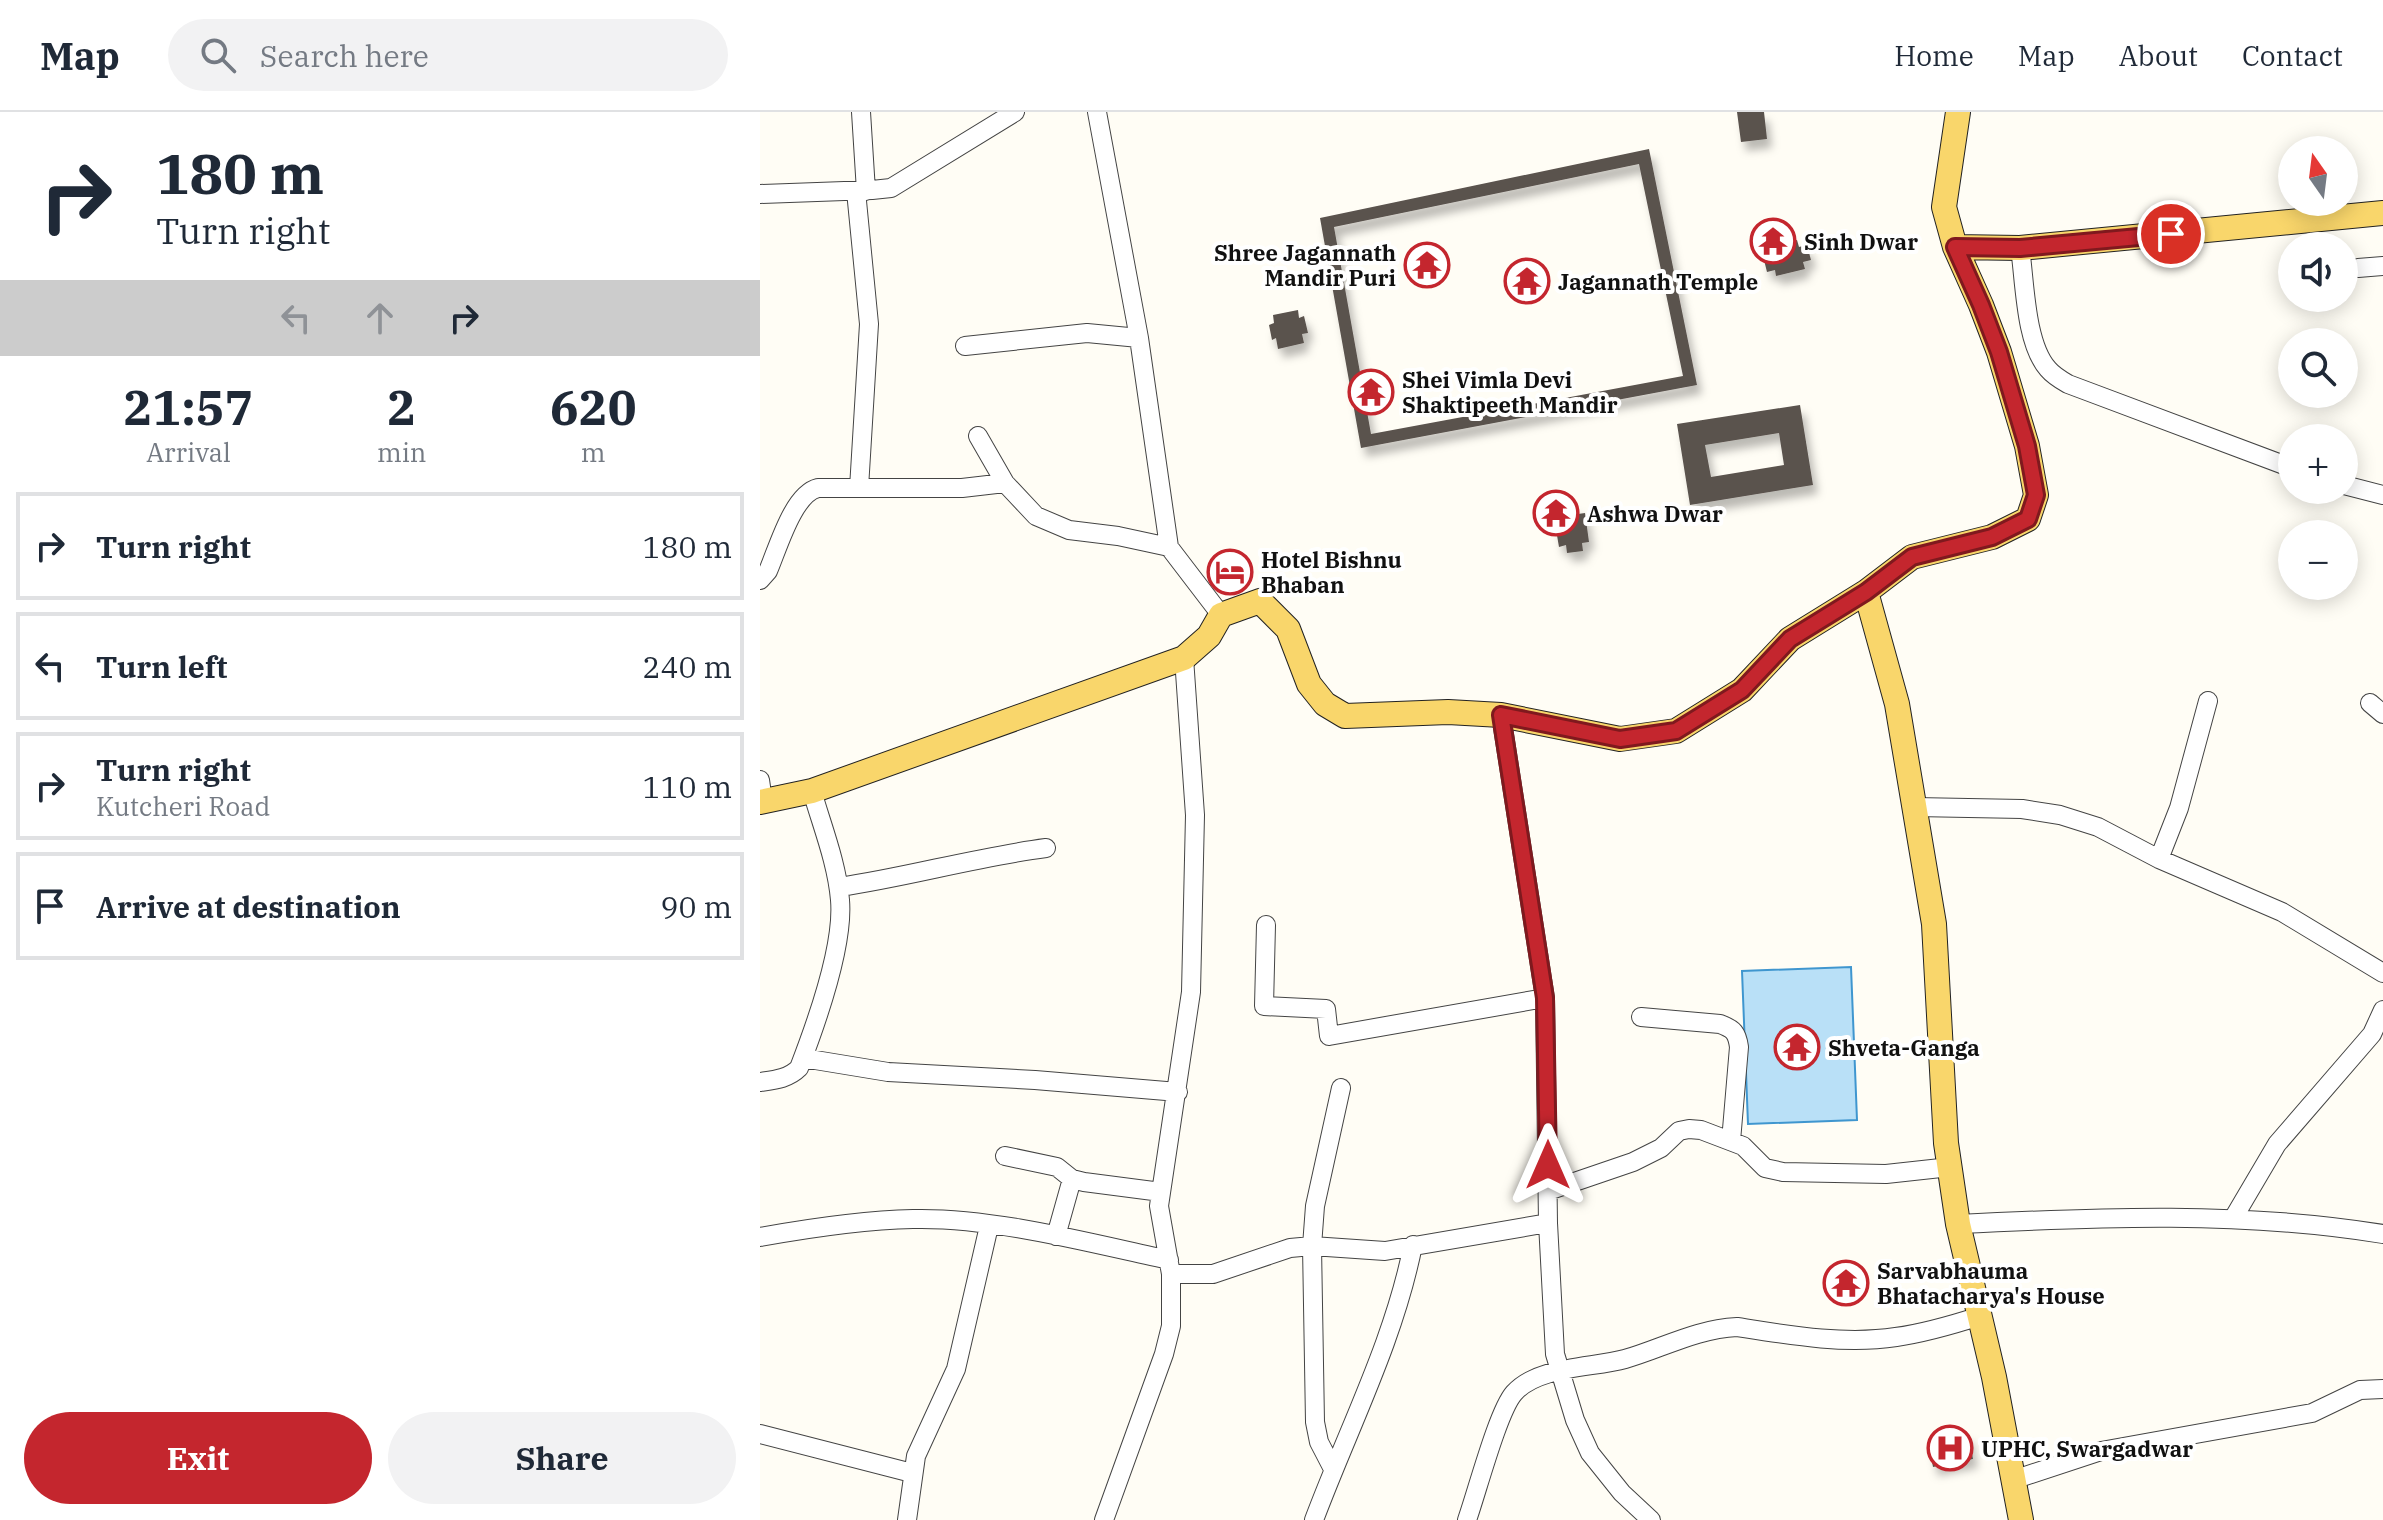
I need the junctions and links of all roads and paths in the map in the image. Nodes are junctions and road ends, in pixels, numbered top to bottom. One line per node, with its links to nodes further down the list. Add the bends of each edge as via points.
1 (861, 112): 5 (street)
2 (1015, 112): 5 (street, via 891,188)
3 (1097, 112): 12 (street)
4 (1958, 112): 8 (main road, via 1944,207)
5 (861, 191): 6 (street); 17 (street, via 869,324)
6 (760, 194)
7 (2383, 213): 9 (main road)
8 (1955, 247): 9 (main road); 22 (main road, via 1999,352 2036,495 2028,519 1992,537 1912,557)
9 (2020, 248): 15 (street, via 2030,327 2048,370 2068,384)
10 (2383, 266): 11 (street)
11 (2358, 268)
12 (1139, 338): 13 (street, via 1087,333); 20 (street)
13 (965, 346)
14 (978, 436): 16 (street)
15 (2278, 463)
16 (1005, 483): 17 (street); 20 (street, via 1036,516 1069,530)
17 (859, 488): 21 (street, via 818,488 803,495)
18 (2358, 489): 19 (street)
19 (2383, 495)
20 (1169, 547): 23 (street)
21 (760, 580)
22 (1866, 592): 26 (main road, via 1790,639 1742,690 1676,731 1620,739); 29 (main road, via 1897,704)
23 (1221, 615): 24 (main road, via 1209,636); 26 (main road, via 1260,601 1288,629 1309,684 1325,704 1345,716)
24 (1184, 658): 27 (main road); 42 (street, via 1195,815 1191,992)
25 (2208, 701): 31 (street)
26 (1501, 715): 35 (street)
27 (812, 791): 28 (main road); 32 (street)
28 (761, 794)
29 (1915, 807): 31 (street, via 2060,815 2098,827); 45 (main road, via 1934,924)
30 (1046, 848): 32 (street)
31 (2159, 859): 34 (street, via 2282,912)
32 (839, 887): 39 (street, via 840,919 831,968)
33 (1266, 925): 35 (street, via 1264,1006 1326,1009 1329,1036)
34 (2383, 973)
35 (1545, 998): 47 (street)
36 (2383, 1010): 38 (street)
37 (1641, 1017): 43 (street, via 1732,1028 1739,1047)
38 (2378, 1040): 49 (street, via 2277,1144)
39 (803, 1058): 40 (street, via 793,1074); 42 (street, via 888,1072)
40 (760, 1082)
41 (1341, 1088): 57 (street, via 1315,1206)
42 (1178, 1092): 48 (street)
43 (1731, 1141): 45 (street, via 1765,1168 1783,1172 1886,1174); 47 (street, via 1701,1130 1679,1131 1661,1148 1633,1162)
44 (1005, 1156): 46 (street, via 1057,1167)
45 (1950, 1167): 51 (main road)
46 (1072, 1179): 48 (street); 54 (street)
47 (1548, 1191): 50 (street)
48 (1161, 1192): 58 (street)
49 (2234, 1217): 51 (street); 53 (street)
50 (1548, 1223): 56 (street); 60 (street)
51 (1958, 1224): 59 (main road)
52 (989, 1226): 54 (street); 55 (street, via 913,1219); 64 (street, via 956,1369)
53 (2383, 1234)
54 (1056, 1236): 58 (street)
55 (760, 1237)
56 (1413, 1245): 57 (street, via 1385,1251); 63 (street, via 1394,1321)
57 (1312, 1246): 58 (street, via 1290,1248 1213,1274); 63 (street, via 1315,1422)
58 (1170, 1267): 67 (street, via 1168,1340)
59 (1980, 1316): 60 (street, via 1893,1338 1843,1340 1720,1328 1629,1358); 65 (main road)
60 (1560, 1370): 69 (street, via 1523,1384 1506,1404); 70 (street, via 1590,1453)
61 (2383, 1389): 65 (street, via 2360,1390 2312,1413 2101,1451)
62 (760, 1434): 64 (street)
63 (1333, 1469): 68 (street)
64 (912, 1473): 66 (street)
65 (2013, 1480): 71 (main road)
66 (907, 1520)
67 (1104, 1520)
68 (1314, 1520)
69 (1467, 1520)
70 (1651, 1520)
71 (2021, 1520)

